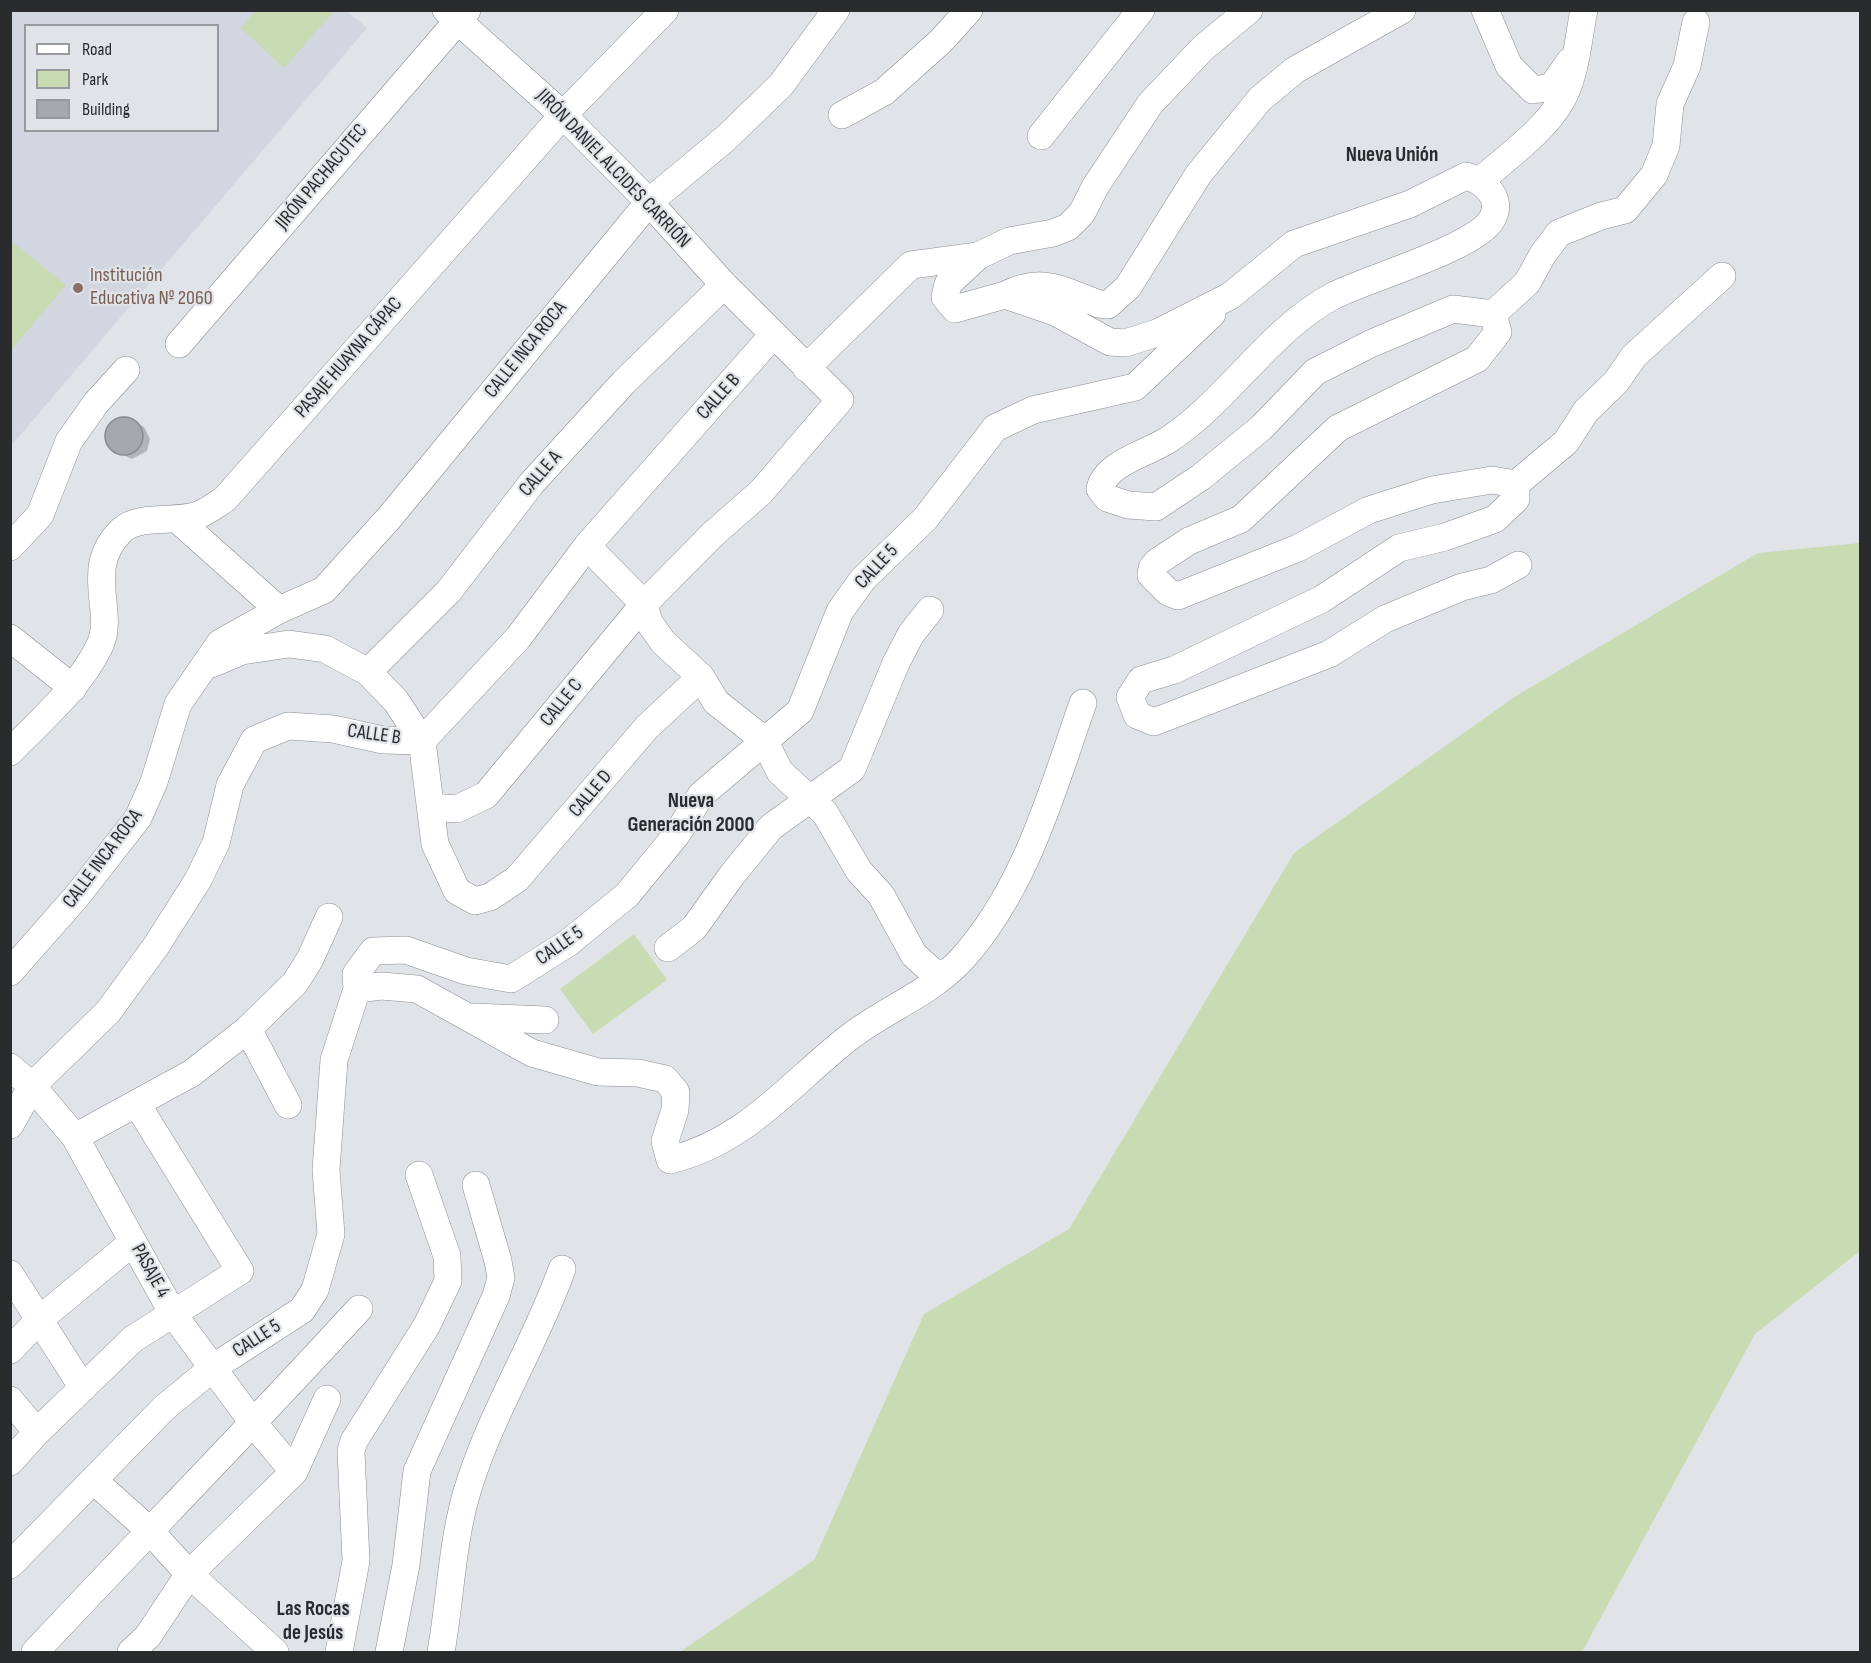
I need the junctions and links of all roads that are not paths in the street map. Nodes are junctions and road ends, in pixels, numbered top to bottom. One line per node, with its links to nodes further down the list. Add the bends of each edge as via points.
1 (665, 10): 12 (street, PASAJE HUAYNA CÁPAC)
2 (836, 10): 16 (street, CALLE INCA ROCA, via 782,85)
3 (969, 10): 13 (street, via 884,92)
4 (1141, 10): 14 (street)
5 (1249, 10): 17 (street, via 1203,48 1150,104 1082,213 1068,227 1009,241)
6 (1402, 10): 20 (street, via 1295,70 1260,99 1198,175 1116,300 1108,305 1099,304 1042,284 1022,286)
7 (1485, 10): 11 (street, via 1509,66 1533,90 1552,87)
8 (1584, 10): 11 (street)
9 (456, 14): 12 (street, JIRÓN DANIEL ALCIDES CARRIÓN); 24 (street, JIRÓN PACHACUTEC)
10 (1696, 22): 22 (street, via 1687,66 1670,104 1666,146 1654,175 1625,210 1559,233 1527,283)
11 (1577, 50): 15 (street, via 1561,102)
12 (563, 115): 16 (street, JIRÓN DANIEL ALCIDES CARRIÓN); 29 (street, PASAJE HUAYNA CÁPAC, via 225,499 198,515)
13 (842, 115)
14 (1041, 136)
15 (1481, 180): 21 (street, via 1466,176 1410,204 1294,244); 22 (street, via 1489,187 1495,203 1493,218 1482,230 1395,272 1332,296 1282,333 1218,398 1169,440 1119,466 1100,489 1107,498 1143,508 1156,507 1201,477 1261,428 1315,372 1453,309)
16 (649, 202): 19 (street, JIRÓN DANIEL ALCIDES CARRIÓN); 34 (street, CALLE INCA ROCA, via 389,518 324,590)
17 (978, 256): 20 (street, via 948,284 945,297 949,303 961,309); 25 (street, via 911,265)
18 (1722, 276): 28 (street, via 1641,349 1616,382 1586,411 1566,442)
19 (724, 285): 23 (street, JIRÓN DANIEL ALCIDES CARRIÓN); 38 (street, CALLE A, via 624,382 531,484 449,591)
20 (1005, 295): 21 (street, via 1055,312 1117,343 1157,333)
21 (1230, 296): 42 (street, CALLE 5, via 1135,387 1033,410 995,428 925,519 863,579 840,611 800,711)
22 (1492, 314): 28 (street, via 1498,332 1477,359 1338,428 1241,519 1189,541 1157,562 1151,575 1178,596 1298,548 1369,510 1432,490 1492,480)
23 (773, 335): 25 (street, JIRÓN DANIEL ALCIDES CARRIÓN); 30 (street, CALLE B)
24 (179, 344)
25 (806, 368): 27 (street, JIRÓN DANIEL ALCIDES CARRIÓN)
26 (126, 370): 31 (street, via 96,402 69,441 40,515)
27 (840, 400): 33 (street, CALLE C, via 761,492)
28 (1516, 484): 32 (street, via 1516,499 1495,519 1399,548 1322,598 1174,670 1142,680 1130,697 1137,715 1154,722 1329,654 1385,619)
29 (177, 519): 34 (street); 40 (street, PASAJE HUAYNA CÁPAC, via 144,522 124,529 109,547 99,582 104,628 100,646)
30 (587, 546): 33 (street); 43 (street, CALLE B, via 518,638)
31 (10, 548)
32 (1518, 565)
33 (644, 604): 39 (street, via 663,642); 46 (street, CALLE C, via 486,795 457,809)
34 (279, 610): 37 (street, CALLE INCA ROCA, via 220,643)
35 (930, 610): 45 (street, via 911,634 896,663 852,770)
36 (10, 638): 40 (street)
37 (202, 669): 38 (street, via 242,651 289,644 325,649); 49 (street, CALLE INCA ROCA, via 178,704 154,782 138,818)
38 (368, 672): 43 (street, via 396,701)
39 (701, 677): 42 (street, via 716,702); 46 (street, CALLE D, via 647,726 516,879 490,897 475,901 457,891 435,844)
40 (73, 688): 44 (street, PASAJE HUAYNA CÁPAC)
41 (1083, 703): 50 (street, via 1041,823 1003,902 962,959)
42 (764, 740): 45 (street, via 780,772); 51 (street, CALLE 5, via 701,795 677,834 627,895 568,943 512,979 466,971 406,950 373,951 356,974)
43 (422, 741): 46 (street); 56 (street, CALLE B, via 383,740 333,729 288,726 254,741 230,785 216,843 198,880 108,1012)
44 (10, 752)
45 (809, 800): 48 (street, via 771,827 694,928); 50 (street, via 825,813 859,871 881,895 914,955 934,973)
46 (432, 807)
47 (329, 917): 54 (street, via 295,983)
48 (668, 948)
49 (10, 972)
50 (946, 973): 52 (street, via 903,1005 847,1038 748,1125 698,1154 670,1160 664,1141 675,1110 676,1092 665,1079 638,1073 598,1072 532,1053)
51 (357, 989): 52 (street, via 381,986 417,990); 70 (street, CALLE 5, via 334,1060 326,1170 331,1234 315,1290 302,1311)
52 (470, 1017): 53 (street)
53 (545, 1020)
54 (248, 1029): 57 (street, via 192,1073); 58 (street)
55 (10, 1067): 56 (street, PASAJE 4)
56 (33, 1086): 59 (street, CALLE B); 60 (street, PASAJE 4)
57 (137, 1104): 60 (street); 67 (street, via 240,1271)
58 (288, 1105)
59 (10, 1125)
60 (75, 1137): 63 (street, PASAJE 4)
61 (419, 1175): 85 (street, via 447,1256 448,1281 427,1325 351,1451 356,1561)
62 (476, 1185): 86 (street, via 501,1278 417,1471 406,1565)
63 (133, 1242): 67 (street, PASAJE 4); 68 (street)
64 (562, 1269): 87 (street, via 470,1482)
65 (10, 1274): 68 (street)
66 (359, 1309): 74 (street)
67 (173, 1314): 70 (street, PASAJE 4); 71 (street, via 133,1338)
68 (40, 1319): 69 (street); 71 (street)
69 (10, 1350)
70 (214, 1366): 74 (street, PASAJE 4); 78 (street, CALLE 5, via 164,1408)
71 (82, 1388): 75 (street)
72 (327, 1399): 77 (street)
73 (10, 1400): 75 (street)
74 (254, 1424): 77 (street, PASAJE 4); 79 (street)
75 (37, 1432): 76 (street)
76 (10, 1462)
77 (294, 1472): 81 (street)
78 (93, 1480): 79 (street); 80 (street, CALLE 5)
79 (149, 1530): 81 (street); 82 (street)
80 (10, 1565)
81 (189, 1574): 83 (street, via 148,1636); 84 (street)
82 (35, 1653)
83 (131, 1653)
84 (275, 1653)
85 (339, 1653)
86 (389, 1653)
87 (441, 1653)

